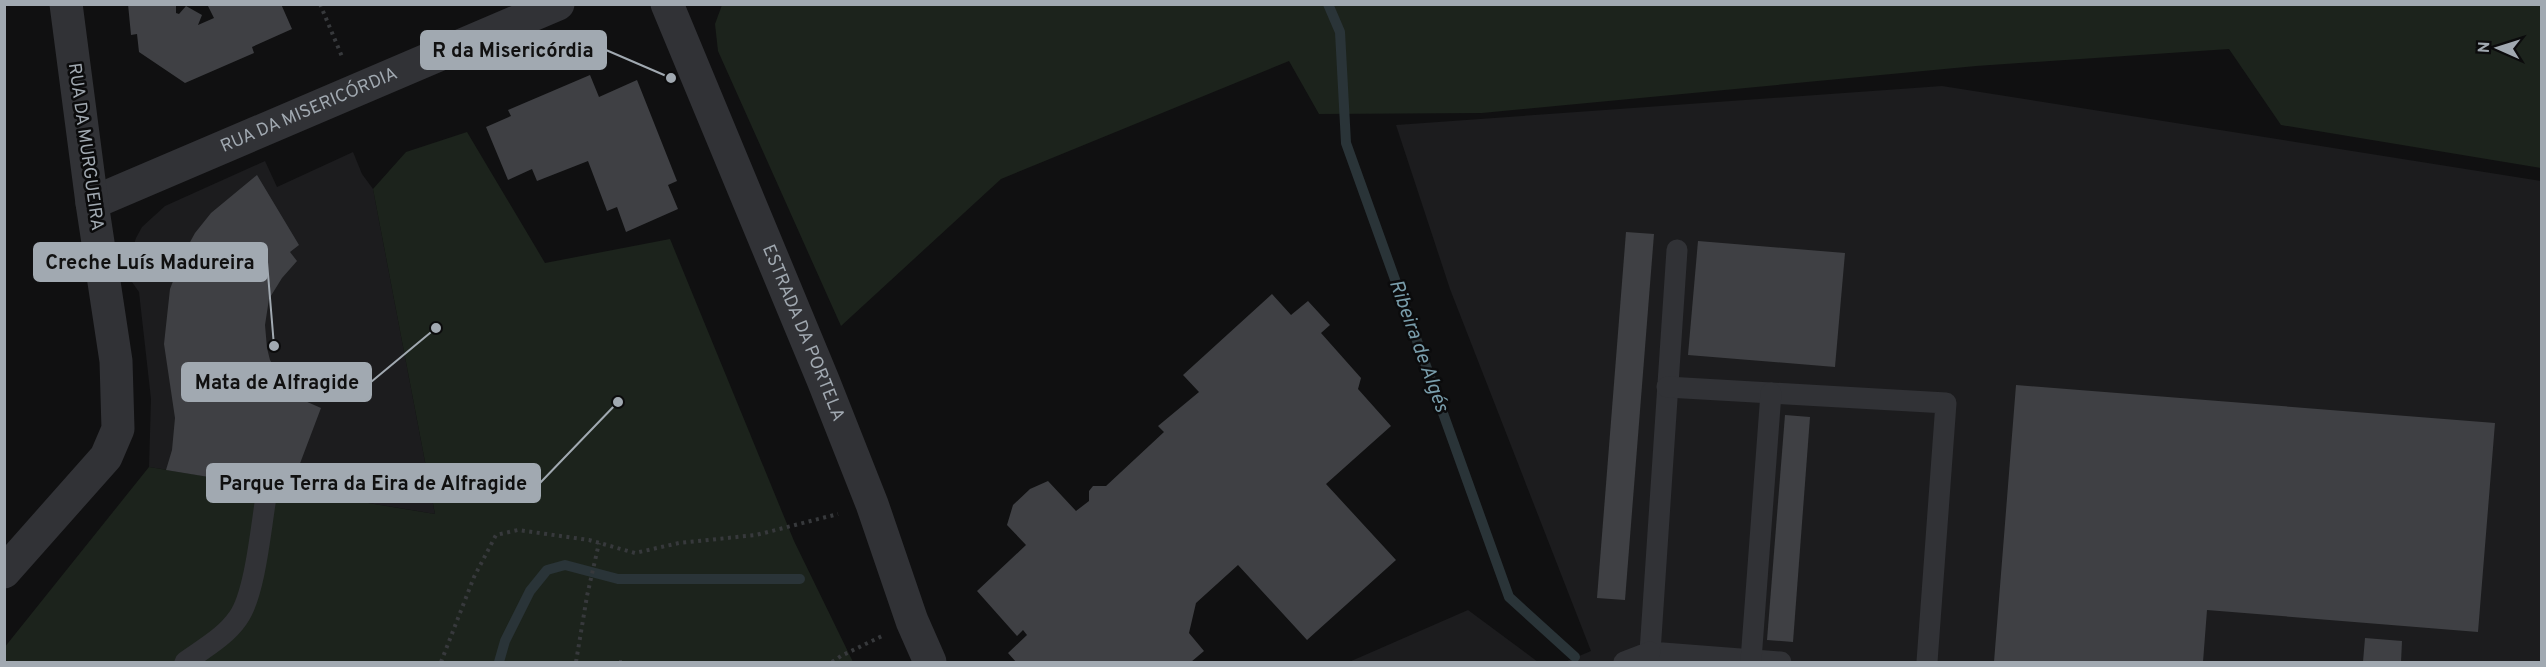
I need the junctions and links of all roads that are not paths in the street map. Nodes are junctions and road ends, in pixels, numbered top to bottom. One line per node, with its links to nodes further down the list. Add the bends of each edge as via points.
1 (66, 4): 4 (street, RUA DA MURGUEIRA)
2 (558, 4): 4 (street, RUA DA MISERICÓRDIA)
3 (667, 4): 13 (street, ESTRADA DA PORTELA, via 819,369)
4 (92, 203): 9 (street, RUA DA MURGUEIRA, via 116,361 118,429 106,457)
5 (1677, 250): 6 (lane)
6 (1667, 387): 7 (lane); 10 (lane)
7 (1772, 393): 11 (lane); 16 (lane, via 1947,403)
8 (266, 497): 12 (lane, via 248,597 240,617 226,633)
9 (4, 572)
10 (1650, 652): 11 (lane); 14 (lane)
11 (1751, 660): 15 (lane)
12 (185, 663)
13 (930, 663)
14 (1624, 663)
15 (1781, 663)
16 (1927, 663)

